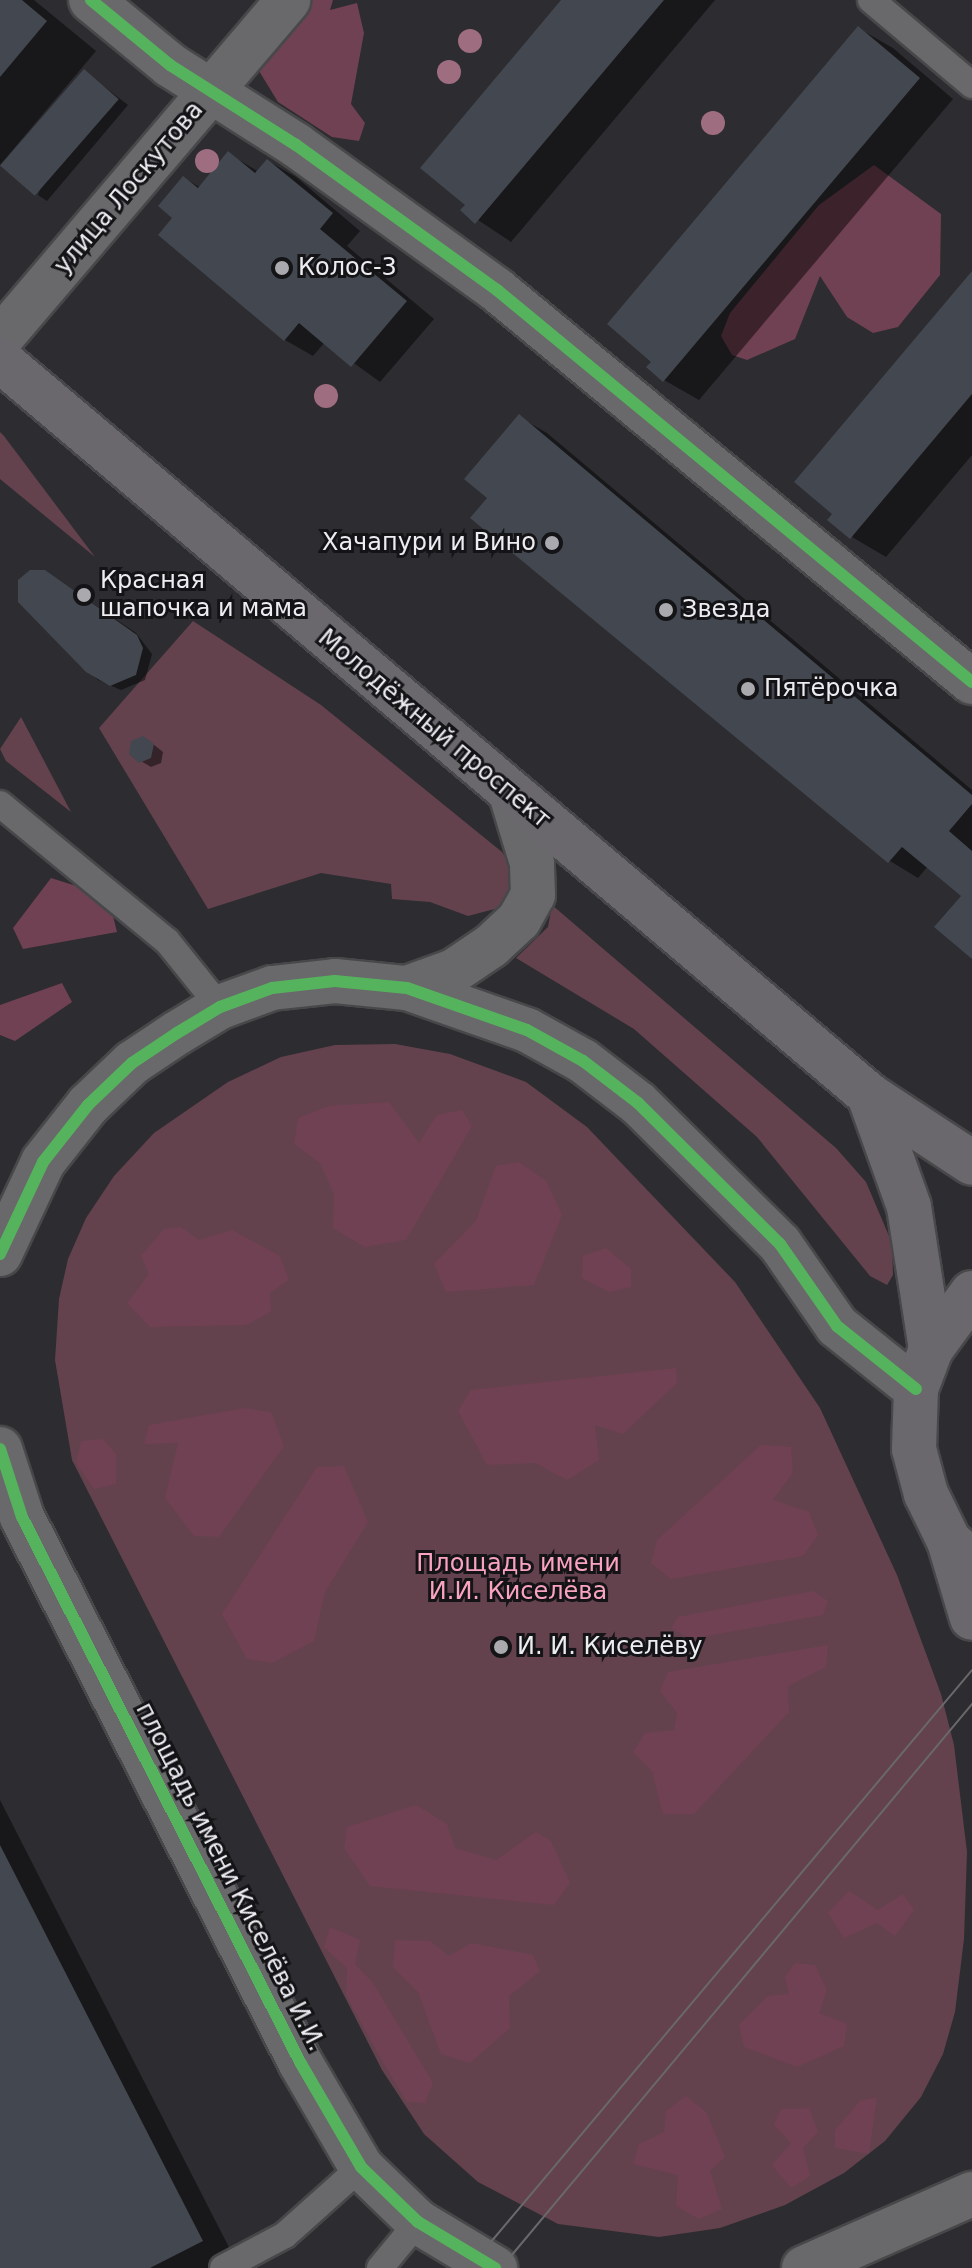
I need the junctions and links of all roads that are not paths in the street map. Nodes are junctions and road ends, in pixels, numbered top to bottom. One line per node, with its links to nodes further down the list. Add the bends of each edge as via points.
1 (91, 0): 5 (street)
2 (289, 0): 5 (street, улица Лоскутова)
3 (871, 0): 4 (lane)
4 (972, 85)
5 (211, 91): 6 (street, улица Лоскутова); 8 (street, via 296,145 497,290)
6 (0, 339)
7 (0, 360): 9 (main road, Молодёжный проспект)
8 (972, 682)
9 (511, 794): 11 (street, via 532,863 533,895 519,920 491,946 454,971); 13 (main road, Молодёжный проспект)
10 (0, 804): 12 (lane, via 167,941)
11 (407, 988): 12 (street, via 335,981 272,988); 18 (street, via 471,1006 527,1030 583,1061 638,1103 780,1244 837,1326)
12 (220, 1007): 15 (street, via 132,1063 88,1105 43,1162)
13 (869, 1095): 14 (main road, Молодёжный проспект); 17 (main road, via 909,1207)
14 (972, 1163)
15 (0, 1254)
16 (972, 1293): 17 (main road)
17 (931, 1349): 18 (main road)
18 (916, 1389): 20 (main road, via 914,1449 926,1494)
19 (0, 1449): 22 (street, площадь имени Киселёва И.И., via 22,1517 300,2062)
20 (961, 1551): 21 (main road)
21 (972, 1618)
22 (361, 2167): 24 (street, площадь имени Киселёва И.И.); 25 (lane, via 285,2235)
23 (972, 2194): 28 (street)
24 (418, 2222): 26 (lane); 27 (street, площадь имени Киселёва И.И.)
25 (223, 2268)
26 (380, 2268)
27 (495, 2268)
28 (804, 2268)

